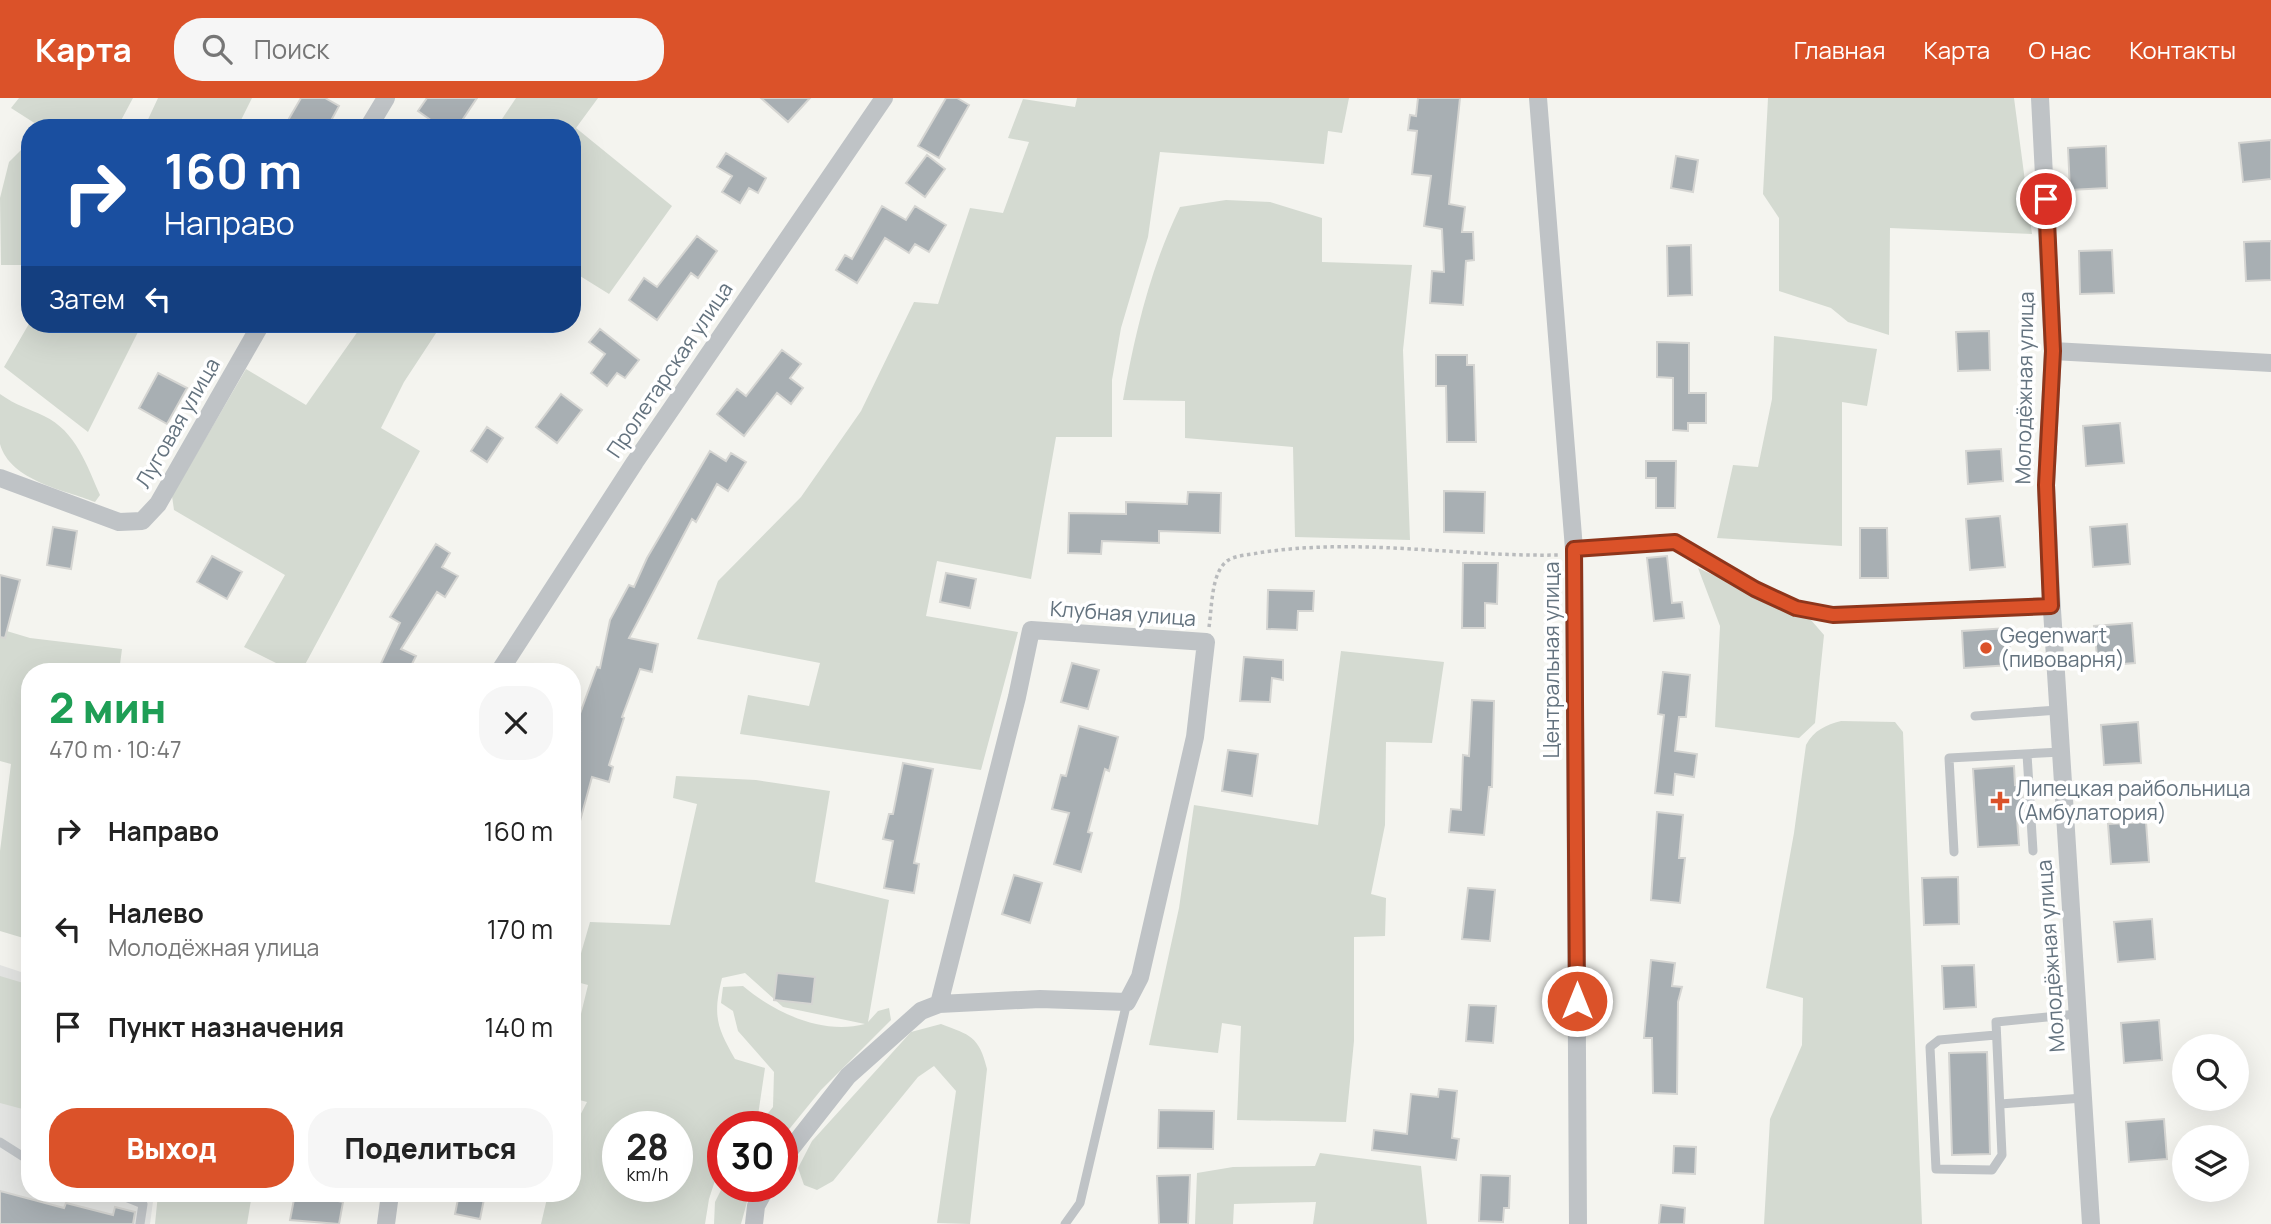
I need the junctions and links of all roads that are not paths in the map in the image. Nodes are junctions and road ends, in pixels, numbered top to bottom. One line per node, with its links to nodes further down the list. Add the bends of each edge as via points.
1 (386, 98): 5 (street)
2 (884, 98): 12 (street, Пролетарская улица, via 635,461)
3 (1538, 98): 10 (street, Центральная улица)
4 (2040, 98): 7 (street, Молодёжная улица)
5 (374, 119)
6 (256, 333): 9 (street, Луговая улица, via 158,504 142,521 119,522)
7 (2053, 351): 8 (street); 11 (street, Молодёжная улица, via 2046,485)
8 (2271, 363)
9 (0, 478)
10 (1574, 552): 11 (lane, via 1675,542 1786,603 1833,615); 35 (street, Центральная улица)
11 (2051, 606): 13 (street, Молодёжная улица)
12 (505, 663)
13 (2058, 710): 14 (lane); 15 (street, Молодёжная улица)
14 (1975, 716)
15 (2061, 752): 16 (lane); 21 (street, Молодёжная улица)
16 (2027, 754): 17 (lane); 18 (lane, via 1949,758)
17 (2033, 851)
18 (1954, 852)
19 (1127, 1002): 20 (street, via 1040,999); 20 (street, Клубная улица, via 1140,977 1195,737 1206,642 1031,630); 34 (lane, via 1080,1203)
20 (939, 1004): 25 (street, via 921,1012 848,1076)
21 (2077, 1014): 22 (lane, via 1996,1022); 23 (street, Молодёжная улица)
22 (1996, 1035): 24 (lane); 24 (lane, via 1940,1040 1930,1047 1936,1169 1992,1170 1999,1164)
23 (2083, 1098): 24 (lane); 36 (street, Молодёжная улица)
24 (2000, 1104)
25 (798, 1140)
26 (0, 1142): 27 (lane)
27 (21, 1155)
28 (138, 1202): 31 (lane, via 143,1204)
29 (389, 1202): 32 (street)
30 (758, 1202): 33 (street)
31 (140, 1224)
32 (386, 1224)
33 (754, 1224)
34 (1065, 1224)
35 (1578, 1224)
36 (2091, 1224)

